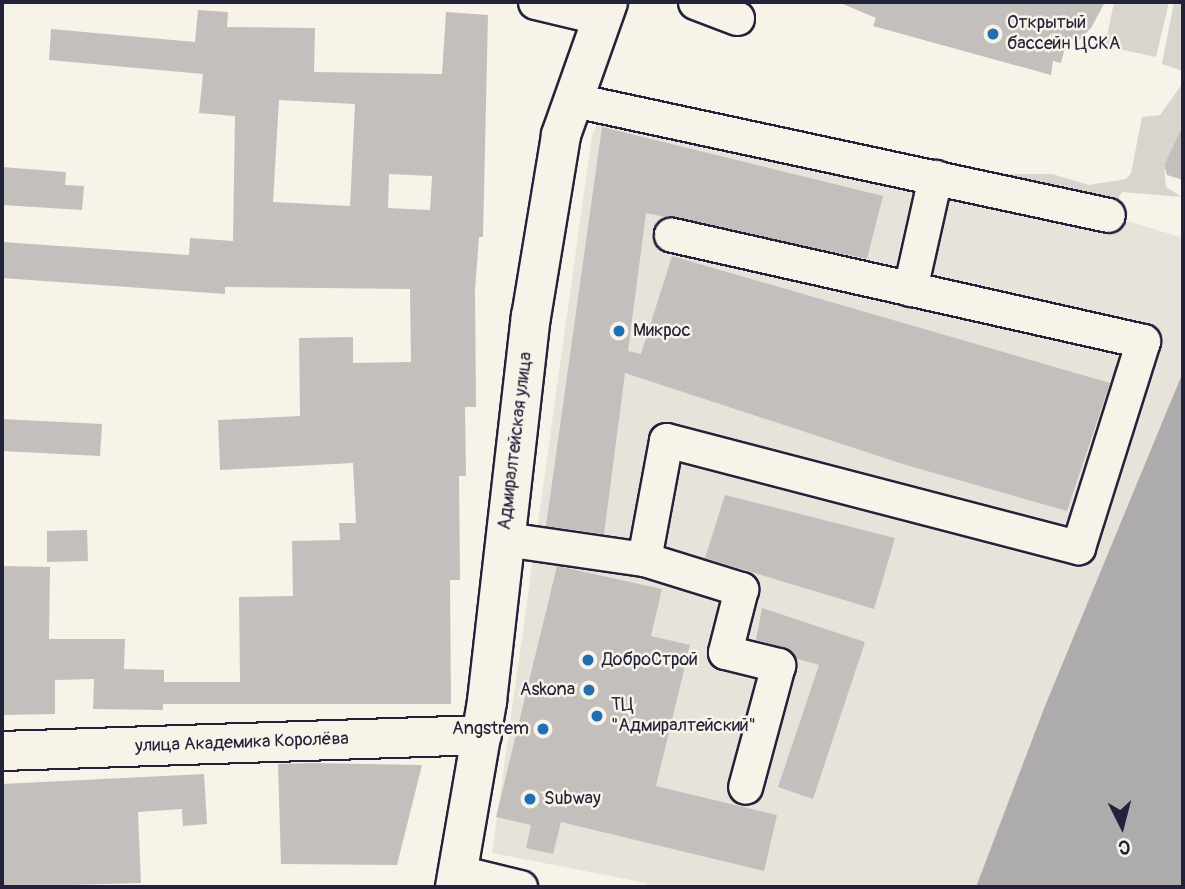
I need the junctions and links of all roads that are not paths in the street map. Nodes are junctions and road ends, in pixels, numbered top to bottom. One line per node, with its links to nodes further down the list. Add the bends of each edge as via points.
1 (535, 2): 3 (lane)
2 (695, 2): 4 (lane)
3 (605, 10): 5 (main road, Адмиралтейская улица)
4 (737, 18)
5 (574, 100): 6 (lane); 10 (main road, Адмиралтейская улица, via 561,135 531,317)
6 (935, 177): 7 (lane); 9 (lane)
7 (1108, 215)
8 (671, 235): 9 (lane)
9 (909, 289): 11 (lane, via 1143,341 1078,547 666,440)
10 (505, 539): 11 (lane); 12 (main road, Адмиралтейская улица)
11 (644, 559): 14 (lane, via 741,589 724,652 778,665)
12 (482, 734): 13 (main road, улица Академика Королёва); 15 (main road, Адмиралтейская улица)
13 (2, 751)
14 (745, 787)
15 (456, 880): 16 (lane)
16 (520, 887)

